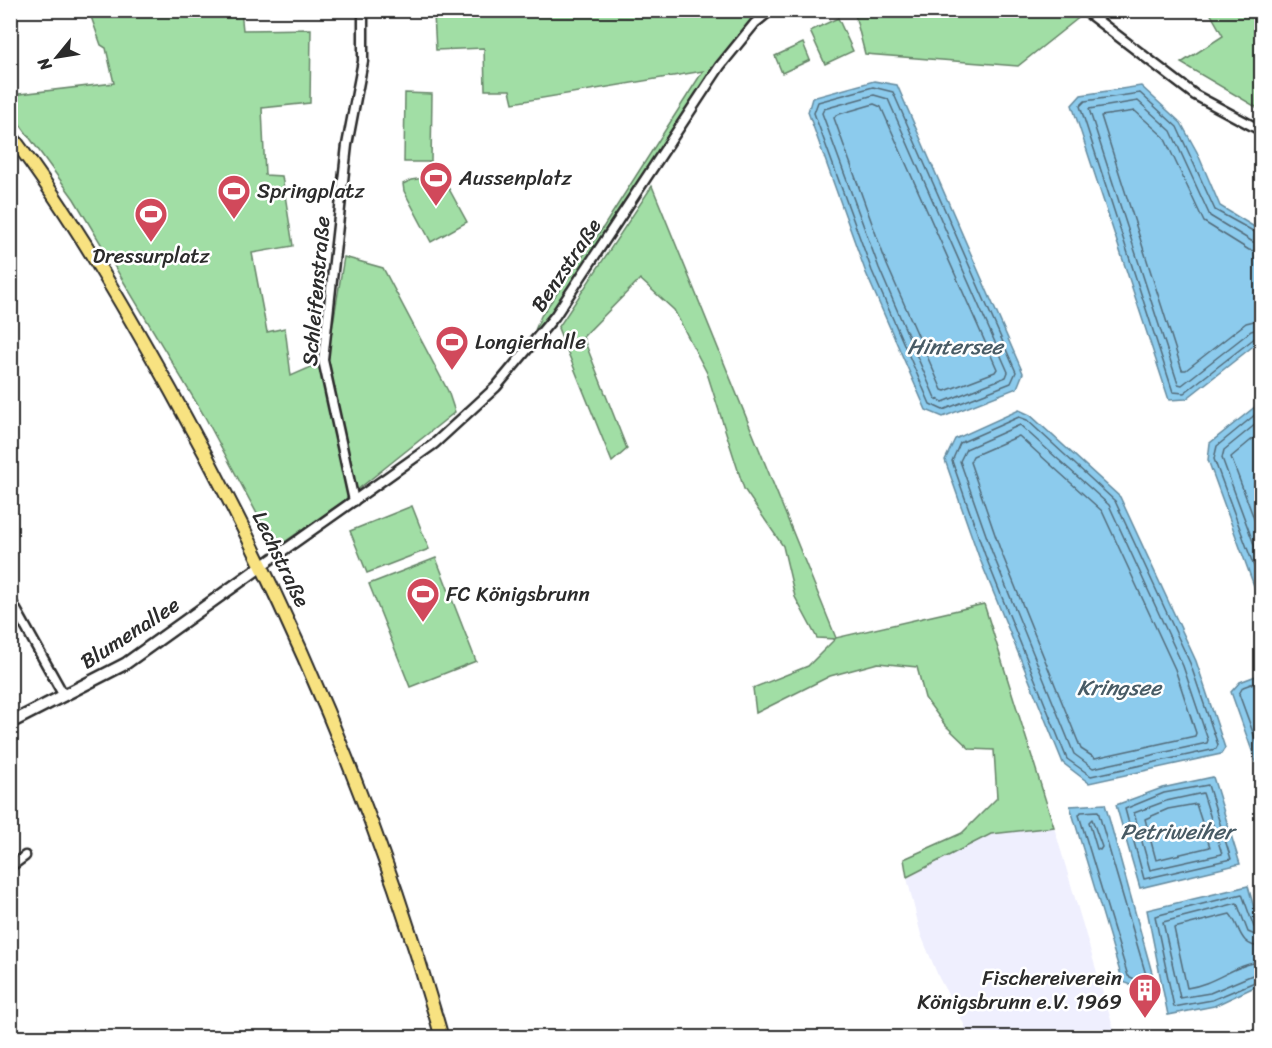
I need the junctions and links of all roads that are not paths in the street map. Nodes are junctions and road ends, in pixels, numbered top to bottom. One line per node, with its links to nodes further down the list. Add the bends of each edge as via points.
1 (363, 10): 6 (street, Schleifenstraße, via 363,61 347,145 323,360)
2 (771, 10): 6 (street, Benzstraße, via 755,23 720,66 555,316 526,352 461,421)
3 (1084, 10): 4 (street, via 1195,95)
4 (1262, 131)
5 (10, 134): 7 (main road, Lechstraße, via 104,275)
6 (354, 501): 7 (street, Benzstraße)
7 (264, 565): 9 (street, Blumenallee, via 125,664); 13 (main road, Lechstraße, via 370,821)
8 (10, 599): 9 (street)
9 (64, 696): 10 (street, Blumenallee)
10 (10, 723)
11 (25, 856): 12 (street)
12 (10, 867)
13 (442, 1038)

